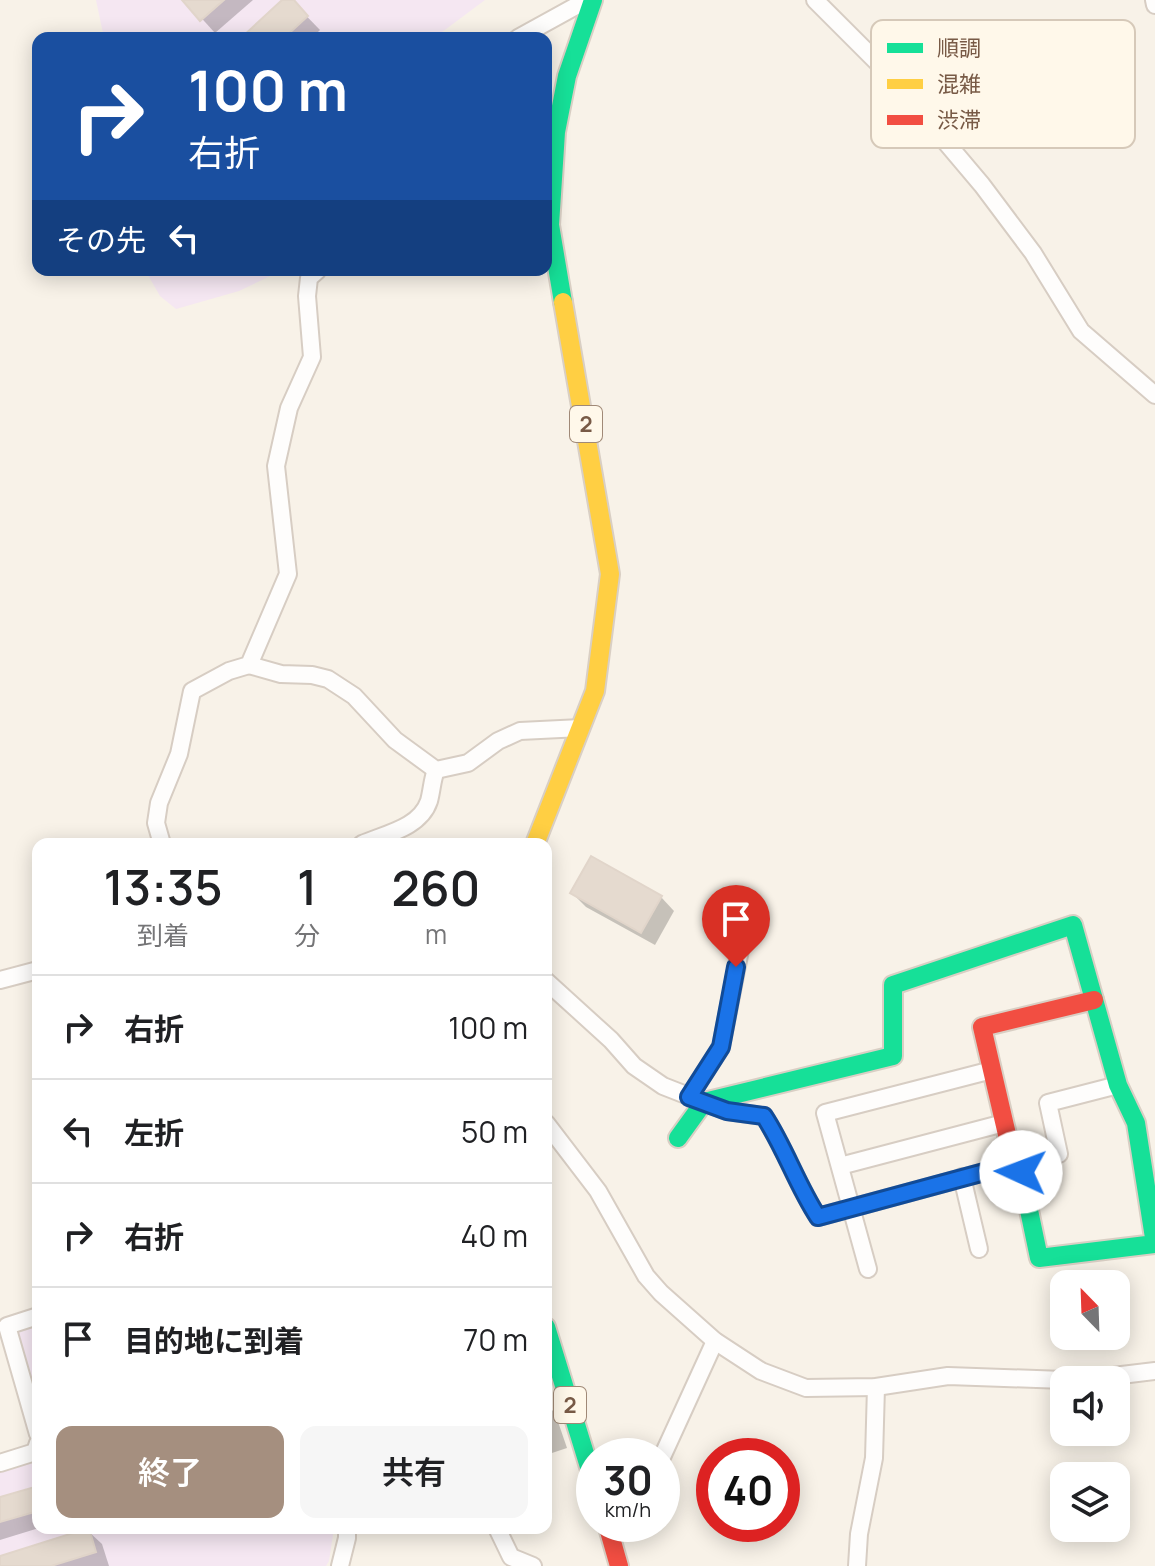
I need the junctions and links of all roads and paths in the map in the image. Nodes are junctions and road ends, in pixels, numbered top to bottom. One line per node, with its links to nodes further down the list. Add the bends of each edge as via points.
1 (587, 0): 4 (street)
2 (593, 0): 7 (street, 2, via 560,98)
3 (815, 0): 5 (street)
4 (529, 32)
5 (871, 56)
6 (951, 148): 10 (street, via 1033,253 1081,331)
7 (552, 161)
8 (552, 237): 12 (street, 2, via 610,574 595,691)
9 (311, 276): 11 (street, via 307,296 312,357 289,408 276,466 288,574)
10 (1155, 395)
11 (249, 665): 13 (street, via 328,679); 14 (street, via 192,691 179,754 159,803)
12 (581, 728): 13 (street, via 520,731 468,763); 16 (street, 2)
13 (436, 770): 15 (street, via 423,813)
14 (160, 838)
15 (376, 838)
16 (537, 838)
17 (742, 940): 24 (street, via 721,1047)
18 (32, 972): 19 (street)
19 (0, 980)
20 (552, 986): 24 (street, via 634,1066 663,1086)
21 (1094, 1000): 22 (street, via 982,1027); 23 (street); 24 (street, via 1073,925 893,985 893,1056)
22 (992, 1070): 25 (street); 29 (street, via 825,1113)
23 (1118, 1085): 28 (street, via 1048,1103 1059,1154); 28 (street, via 1136,1123 1155,1244 1039,1258 1021,1172)
24 (697, 1099): 27 (street); 31 (street, via 727,1111 764,1116 818,1217)
25 (1004, 1123): 28 (street); 29 (street)
26 (552, 1131): 35 (street, via 598,1191 646,1276)
27 (678, 1138)
28 (1014, 1164): 30 (street)
29 (840, 1166): 31 (street)
30 (962, 1177): 31 (street); 32 (street)
31 (851, 1207): 33 (street)
32 (979, 1249)
33 (868, 1269)
34 (32, 1318): 41 (street, via 7,1326)
35 (715, 1341): 40 (street, via 761,1371 806,1388); 43 (street)
36 (1155, 1371): 37 (street)
37 (1130, 1374)
38 (1050, 1380): 40 (street, via 948,1376)
39 (555, 1386): 42 (street, 2)
40 (876, 1387): 52 (street, via 874,1458)
41 (32, 1413)
42 (576, 1438)
43 (671, 1438)
44 (32, 1453): 45 (street)
45 (0, 1463)
46 (347, 1534): 49 (street)
47 (500, 1534): 50 (street, via 511,1557)
48 (615, 1542): 51 (street)
49 (340, 1566)
50 (533, 1566)
51 (619, 1566)
52 (857, 1566)

